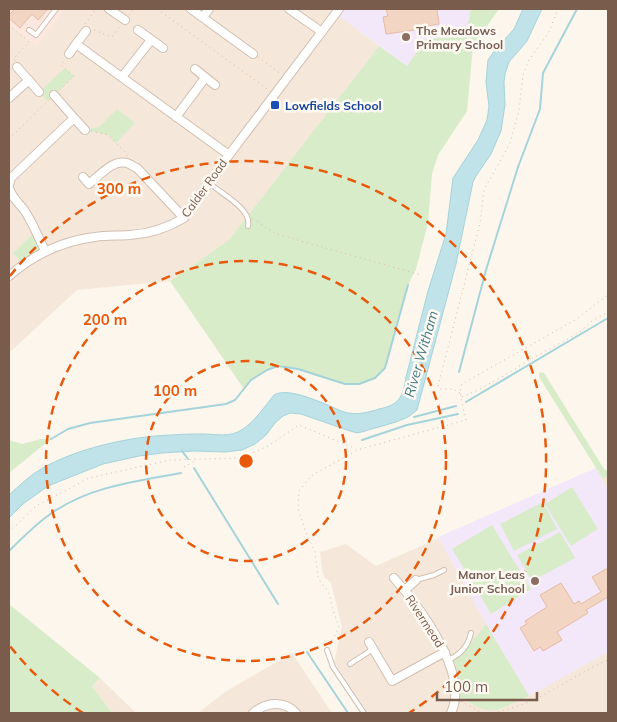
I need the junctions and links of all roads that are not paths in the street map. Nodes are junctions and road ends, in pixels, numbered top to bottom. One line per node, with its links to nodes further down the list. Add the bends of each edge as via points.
1 (56, 9): 9 (lane, via 36,35)
2 (109, 9): 8 (street)
3 (191, 9): 7 (street)
4 (209, 9): 7 (street)
5 (289, 9): 12 (street)
6 (339, 9): 12 (street, Calder Road)
7 (203, 17): 17 (street)
8 (125, 20)
9 (29, 30)
10 (88, 30): 14 (street)
11 (138, 30): 13 (street)
12 (322, 32): 30 (street, Calder Road)
13 (151, 40): 15 (street); 20 (street)
14 (76, 44): 16 (street); 20 (street)
15 (163, 48)
16 (69, 54)
17 (253, 54)
18 (16, 67): 22 (street)
19 (195, 69): 21 (street)
20 (122, 77): 27 (street)
21 (205, 78): 23 (street); 27 (street)
22 (29, 80): 24 (street); 26 (street)
23 (215, 85)
24 (39, 92)
25 (54, 95): 28 (street)
26 (9, 98)
27 (176, 117): 30 (street)
28 (74, 118): 29 (street); 33 (street, via 11,178)
29 (85, 130)
30 (229, 155): 32 (street, Calder Road)
31 (83, 177): 34 (street, via 89,184 111,166 128,163 138,168)
32 (208, 184): 34 (street, Calder Road); 35 (lane, via 244,210)
33 (9, 186): 36 (street)
34 (184, 218): 36 (street, Calder Road, via 145,234 95,237)
35 (248, 226)
36 (45, 251): 37 (street, Calder Road)
37 (9, 276)
38 (444, 570): 40 (lane)
39 (394, 578): 41 (street, Rivermead)
40 (416, 580): 41 (street, Rivermead)
41 (404, 590): 45 (street, Rivermead)
42 (471, 633): 46 (lane, via 462,651)
43 (371, 646): 45 (street, Rivermead, via 394,684); 47 (lane)
44 (327, 650): 50 (lane, via 333,667)
45 (445, 652): 46 (street, Rivermead)
46 (448, 660): 51 (street, Rivermead, via 455,698)
47 (350, 664)
48 (253, 713): 49 (street, via 272,704 286,706)
49 (296, 713)
50 (364, 713)
51 (451, 713)

